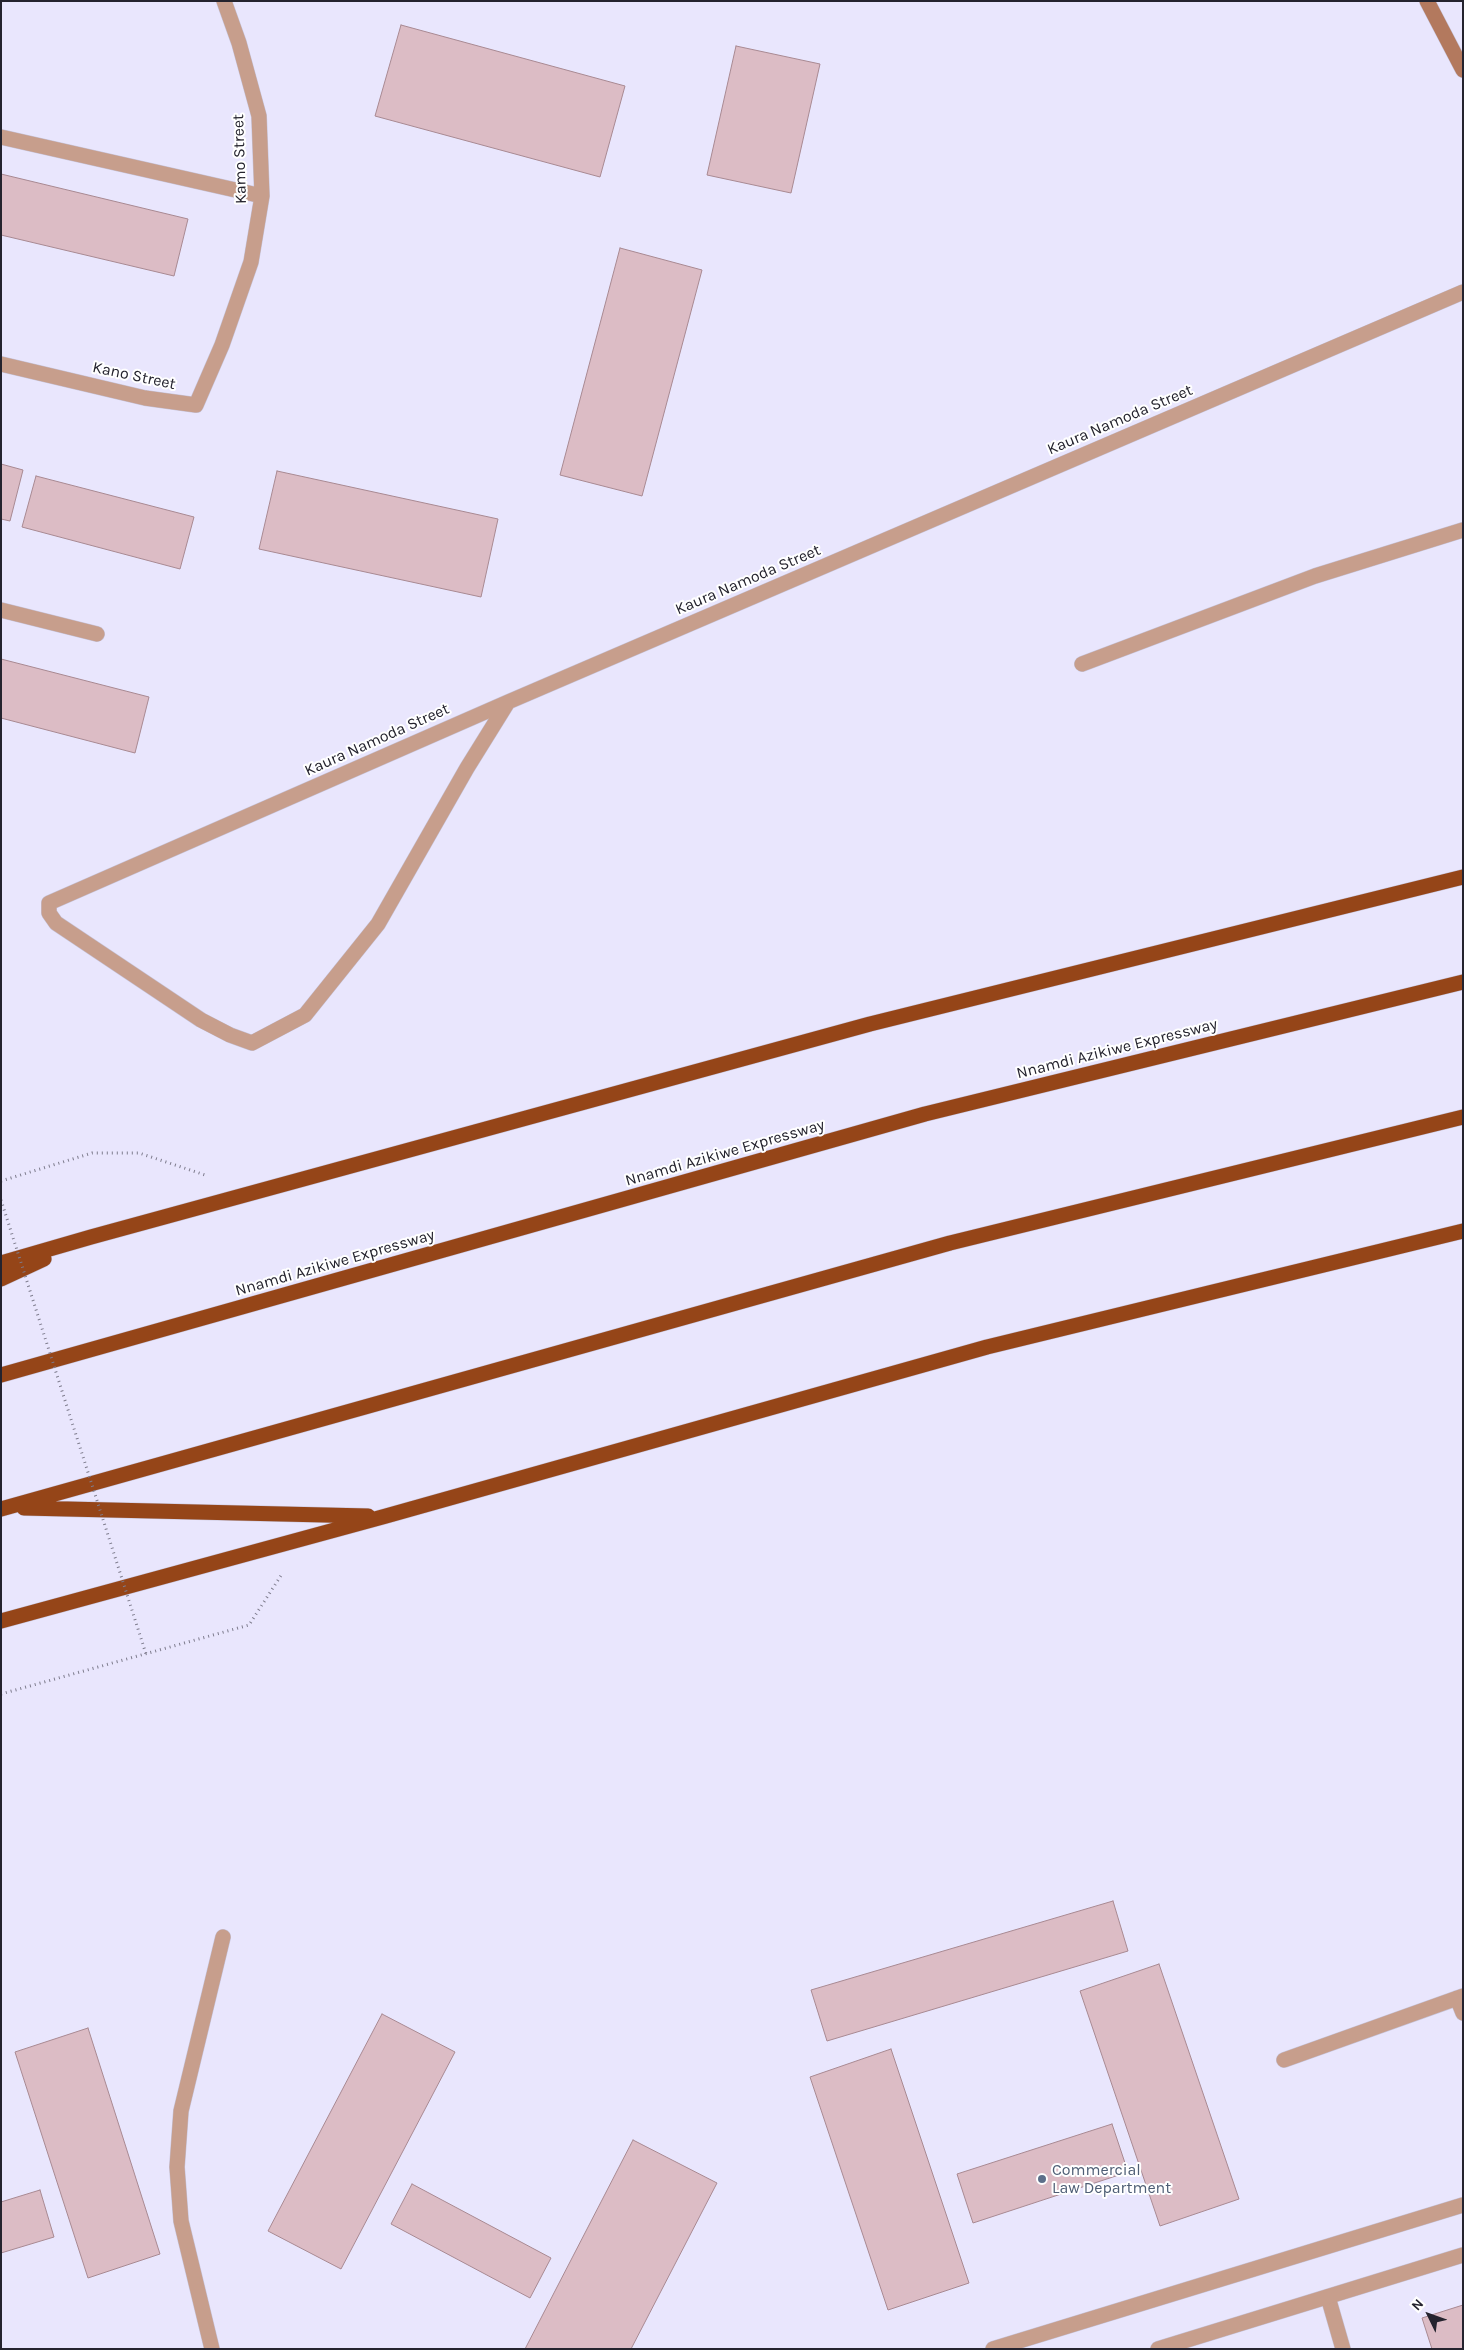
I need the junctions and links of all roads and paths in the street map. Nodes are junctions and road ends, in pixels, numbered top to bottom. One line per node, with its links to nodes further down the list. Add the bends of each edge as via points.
1 (224, 1): 5 (street, Kamo Street, via 259,116)
2 (1430, 4): 3 (main road)
3 (1463, 70)
4 (1, 137): 5 (street)
5 (262, 196): 7 (street, Kamo Street, via 252,262)
6 (1463, 292): 13 (street, Kaura Namoda Street)
7 (222, 345): 8 (street, Kano Street, via 196,406 145,398)
8 (1, 364)
9 (1463, 530): 12 (street, via 1315,576)
10 (1, 610): 11 (street)
11 (97, 634)
12 (1082, 664)
13 (508, 702): 13 (street, Kaura Namoda Street, via 378,924 305,1015 252,1043 230,1036 201,1020 56,923 49,913 49,903)
14 (1463, 877): 21 (highway, via 870,1024)
15 (1463, 982): 24 (highway, Nnamdi Azikiwe Expressway, via 925,1114)
16 (1463, 1117): 25 (highway, via 950,1243)
17 (210, 1176): 18 (path, via 139,1153 92,1153)
18 (1, 1181)
19 (1, 1200): 29 (path, bridge)
20 (1463, 1231): 26 (highway, via 987,1348)
21 (90, 1237): 22 (highway); 23 (highway)
22 (1, 1264)
23 (1, 1279)
24 (1, 1375)
25 (4, 1508): 26 (highway)
26 (386, 1516): 27 (highway)
27 (305, 1538): 28 (highway); 29 (path, via 249,1625)
28 (1, 1621)
29 (146, 1654): 30 (path)
30 (1, 1694)
31 (223, 1938): 38 (street, via 181,2111 177,2167 181,2221)
32 (1460, 1997): 33 (street); 34 (street)
33 (1463, 2013)
34 (1284, 2060)
35 (1463, 2205): 39 (street)
36 (1463, 2255): 37 (street)
37 (1328, 2297): 40 (street); 41 (street)
38 (212, 2349)
39 (993, 2349)
40 (1158, 2349)
41 (1343, 2349)

